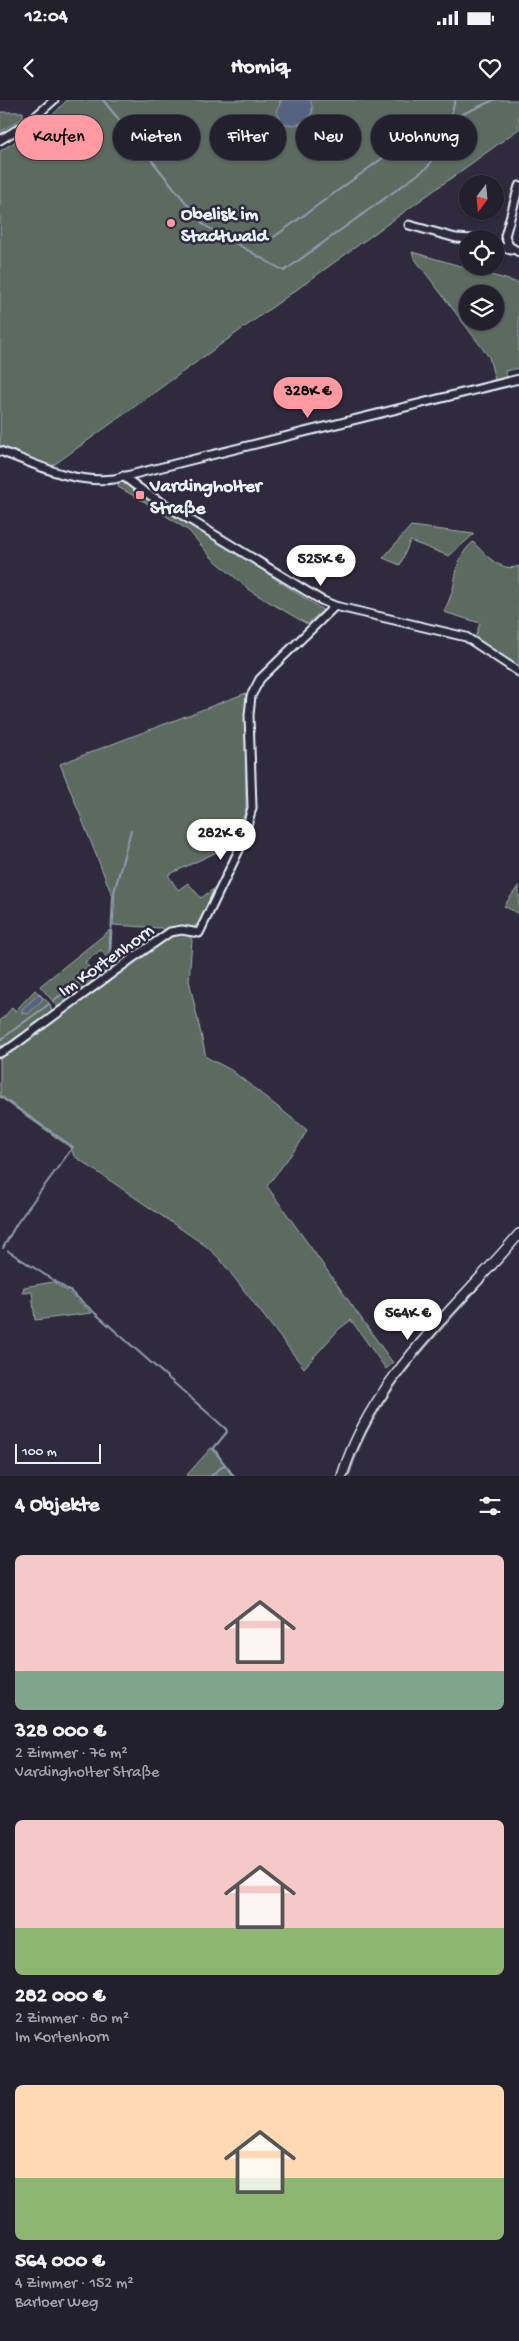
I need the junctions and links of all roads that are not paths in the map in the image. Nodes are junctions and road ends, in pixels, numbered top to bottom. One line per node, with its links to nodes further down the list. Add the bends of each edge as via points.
1 (54, 100): 2 (street, via 28,123)
2 (0, 140)
3 (519, 186): 7 (street, via 505,236 509,246)
4 (409, 225): 5 (street)
5 (459, 238)
6 (504, 247): 7 (street)
7 (517, 251)
8 (519, 379): 10 (street)
9 (1, 452): 10 (street, via 70,477 97,481)
10 (124, 476): 11 (street, via 143,491)
11 (335, 606): 12 (street, via 466,637); 13 (street, Im Kortenhorn, via 260,680 251,696 252,808 241,846 199,933 170,932)
12 (519, 672)
13 (0, 1053)
14 (519, 1234): 15 (street, via 396,1373 358,1434)
15 (342, 1476)

